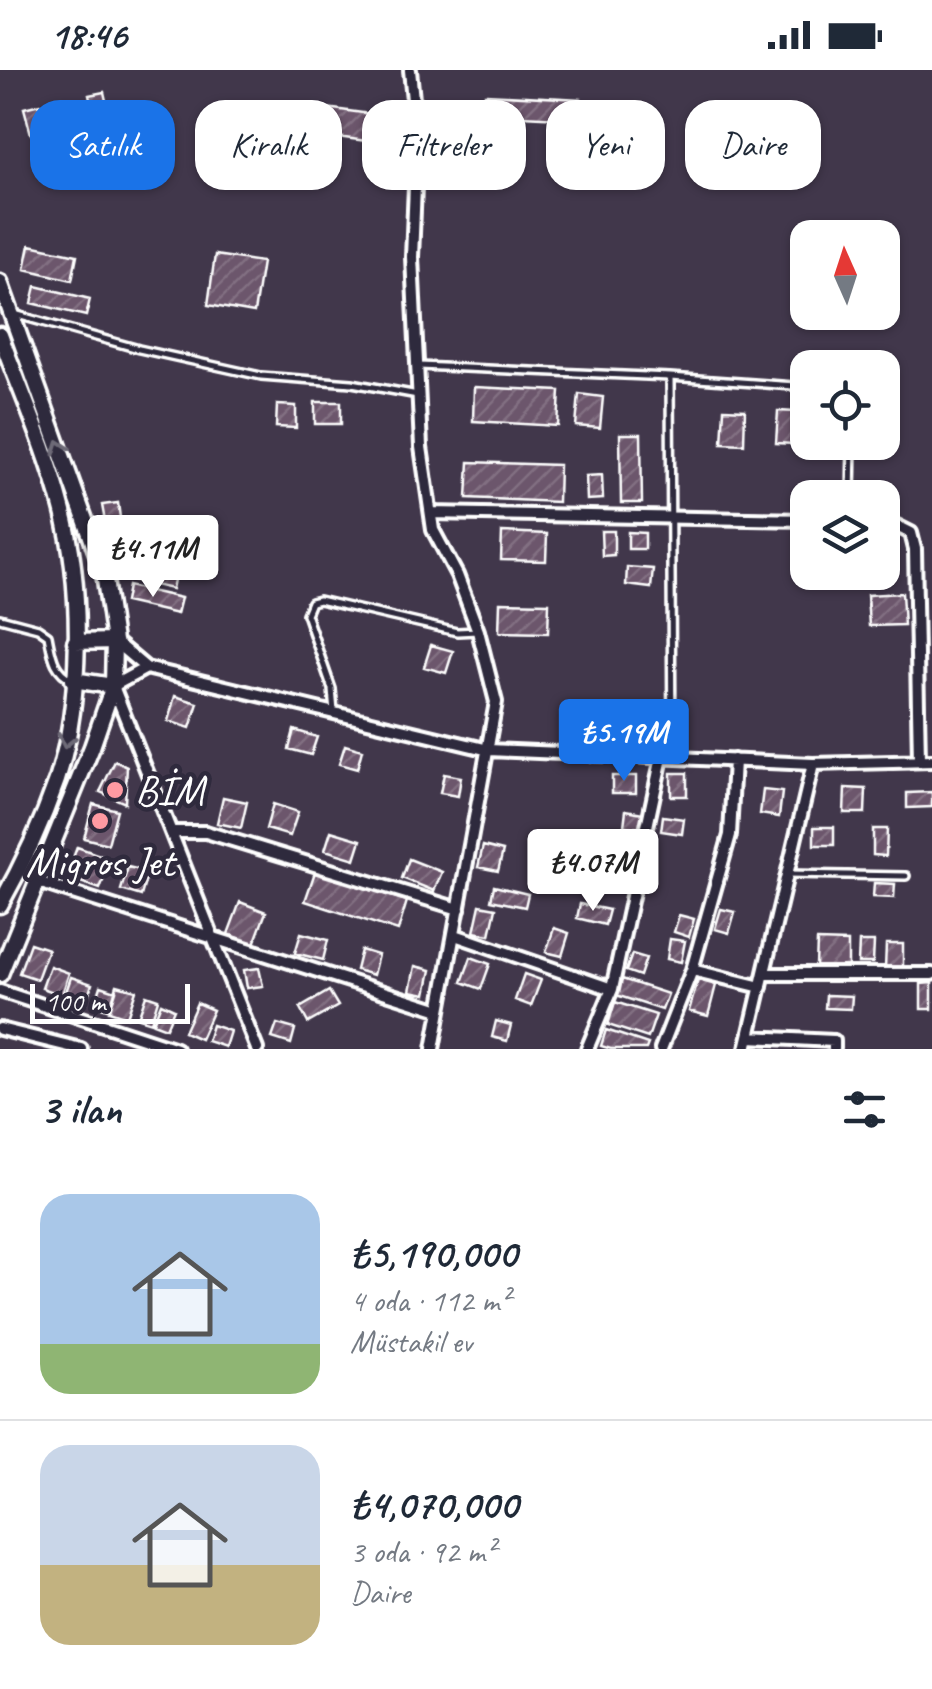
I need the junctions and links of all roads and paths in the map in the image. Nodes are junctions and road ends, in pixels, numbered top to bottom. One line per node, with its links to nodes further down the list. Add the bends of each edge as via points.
1 (410, 70): 5 (street, via 417,140)
2 (0, 282): 3 (main road)
3 (12, 313): 8 (lane, via 262,376); 15 (main road, one-way to 3, via 104,573)
4 (0, 335): 16 (main road, via 62,506 74,564)
5 (417, 366): 6 (lane); 8 (street)
6 (670, 377): 7 (lane); 10 (lane)
7 (790, 386)
8 (418, 396): 9 (street)
9 (431, 513): 10 (street); 14 (street)
10 (671, 516): 11 (street); 22 (lane)
11 (790, 519)
12 (900, 528): 24 (street, via 910,533 915,549)
13 (0, 618): 18 (lane, via 48,635 60,674)
14 (478, 632): 20 (lane, via 312,602 307,618); 21 (street, via 496,702)
15 (114, 641): 16 (main road); 17 (street); 19 (main road)
16 (75, 642): 18 (main road)
17 (146, 668): 19 (street); 20 (street)
18 (73, 680): 19 (main road); 31 (main road, one-way to 31, via 57,779)
19 (113, 686): 27 (street); 30 (main road)
20 (334, 713): 21 (street)
21 (490, 750): 22 (street); 32 (street)
22 (667, 758): 23 (street); 40 (street)
23 (734, 760): 26 (street); 35 (street, via 730,836)
24 (919, 761): 25 (street); 26 (street)
25 (932, 761)
26 (814, 764): 28 (street)
27 (173, 832): 32 (street, via 206,832); 34 (street)
28 (787, 874): 29 (lane); 37 (street)
29 (906, 876)
30 (35, 881): 34 (street); 36 (main road)
31 (0, 905)
32 (460, 909): 33 (street)
33 (454, 935): 40 (street); 42 (street)
34 (215, 936): 42 (street); 47 (street)
35 (692, 970): 39 (street); 50 (street)
36 (0, 974)
37 (764, 974): 38 (street); 39 (street)
38 (932, 974)
39 (760, 988): 44 (street)
40 (612, 989): 49 (street)
41 (0, 992): 46 (street)
42 (440, 1010): 48 (street)
43 (0, 1029): 45 (street)
44 (747, 1043): 51 (street, via 834,1042)
45 (81, 1049)
46 (176, 1049)
47 (258, 1049)
48 (433, 1049)
49 (587, 1049)
50 (661, 1049)
51 (834, 1049)

